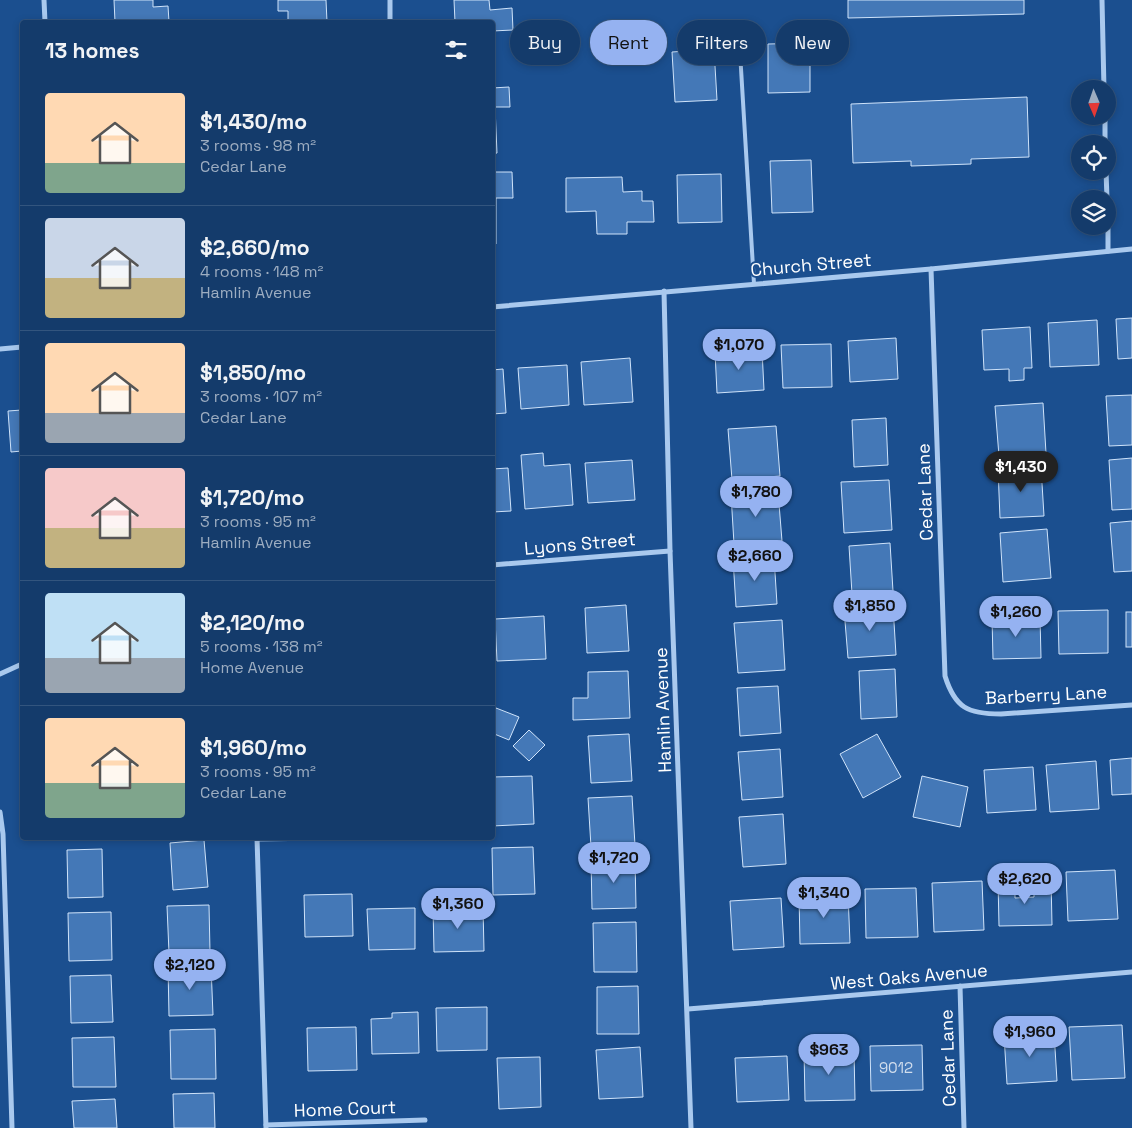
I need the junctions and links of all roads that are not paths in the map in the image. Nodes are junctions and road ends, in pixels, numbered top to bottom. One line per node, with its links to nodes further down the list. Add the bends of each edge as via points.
1 (44, 0): 4 (street)
2 (390, 0): 5 (street)
3 (1102, 0): 7 (street)
4 (45, 20)
5 (390, 20)
6 (741, 65): 12 (lane)
7 (1104, 80)
8 (1108, 235): 10 (street)
9 (1132, 250): 10 (street, Church Street)
10 (1108, 251): 11 (street, Church Street)
11 (932, 269): 12 (street, Church Street); 22 (street, Cedar Lane, via 945,676 950,694)
12 (754, 284): 13 (street, Church Street)
13 (664, 291): 14 (street, Church Street); 17 (street, Hamlin Avenue)
14 (495, 307)
15 (20, 347): 16 (street)
16 (0, 349)
17 (670, 551): 18 (street, Lyons Street); 29 (street, Hamlin Avenue)
18 (495, 565)
19 (20, 665): 20 (street)
20 (0, 674)
21 (1132, 704): 22 (street, Barberry Lane, via 1001,714 982,714)
22 (963, 707)
23 (0, 812): 26 (street, via 4,834)
24 (257, 840): 31 (street)
25 (0, 967): 26 (street)
26 (6, 967): 32 (street)
27 (1132, 972): 28 (street, West Oaks Avenue)
28 (960, 986): 29 (street, West Oaks Avenue); 34 (street, Cedar Lane)
29 (688, 1009): 33 (street, Hamlin Avenue)
30 (425, 1120): 31 (street, Home Court)
31 (266, 1126)
32 (12, 1128)
33 (691, 1128)
34 (964, 1128)

